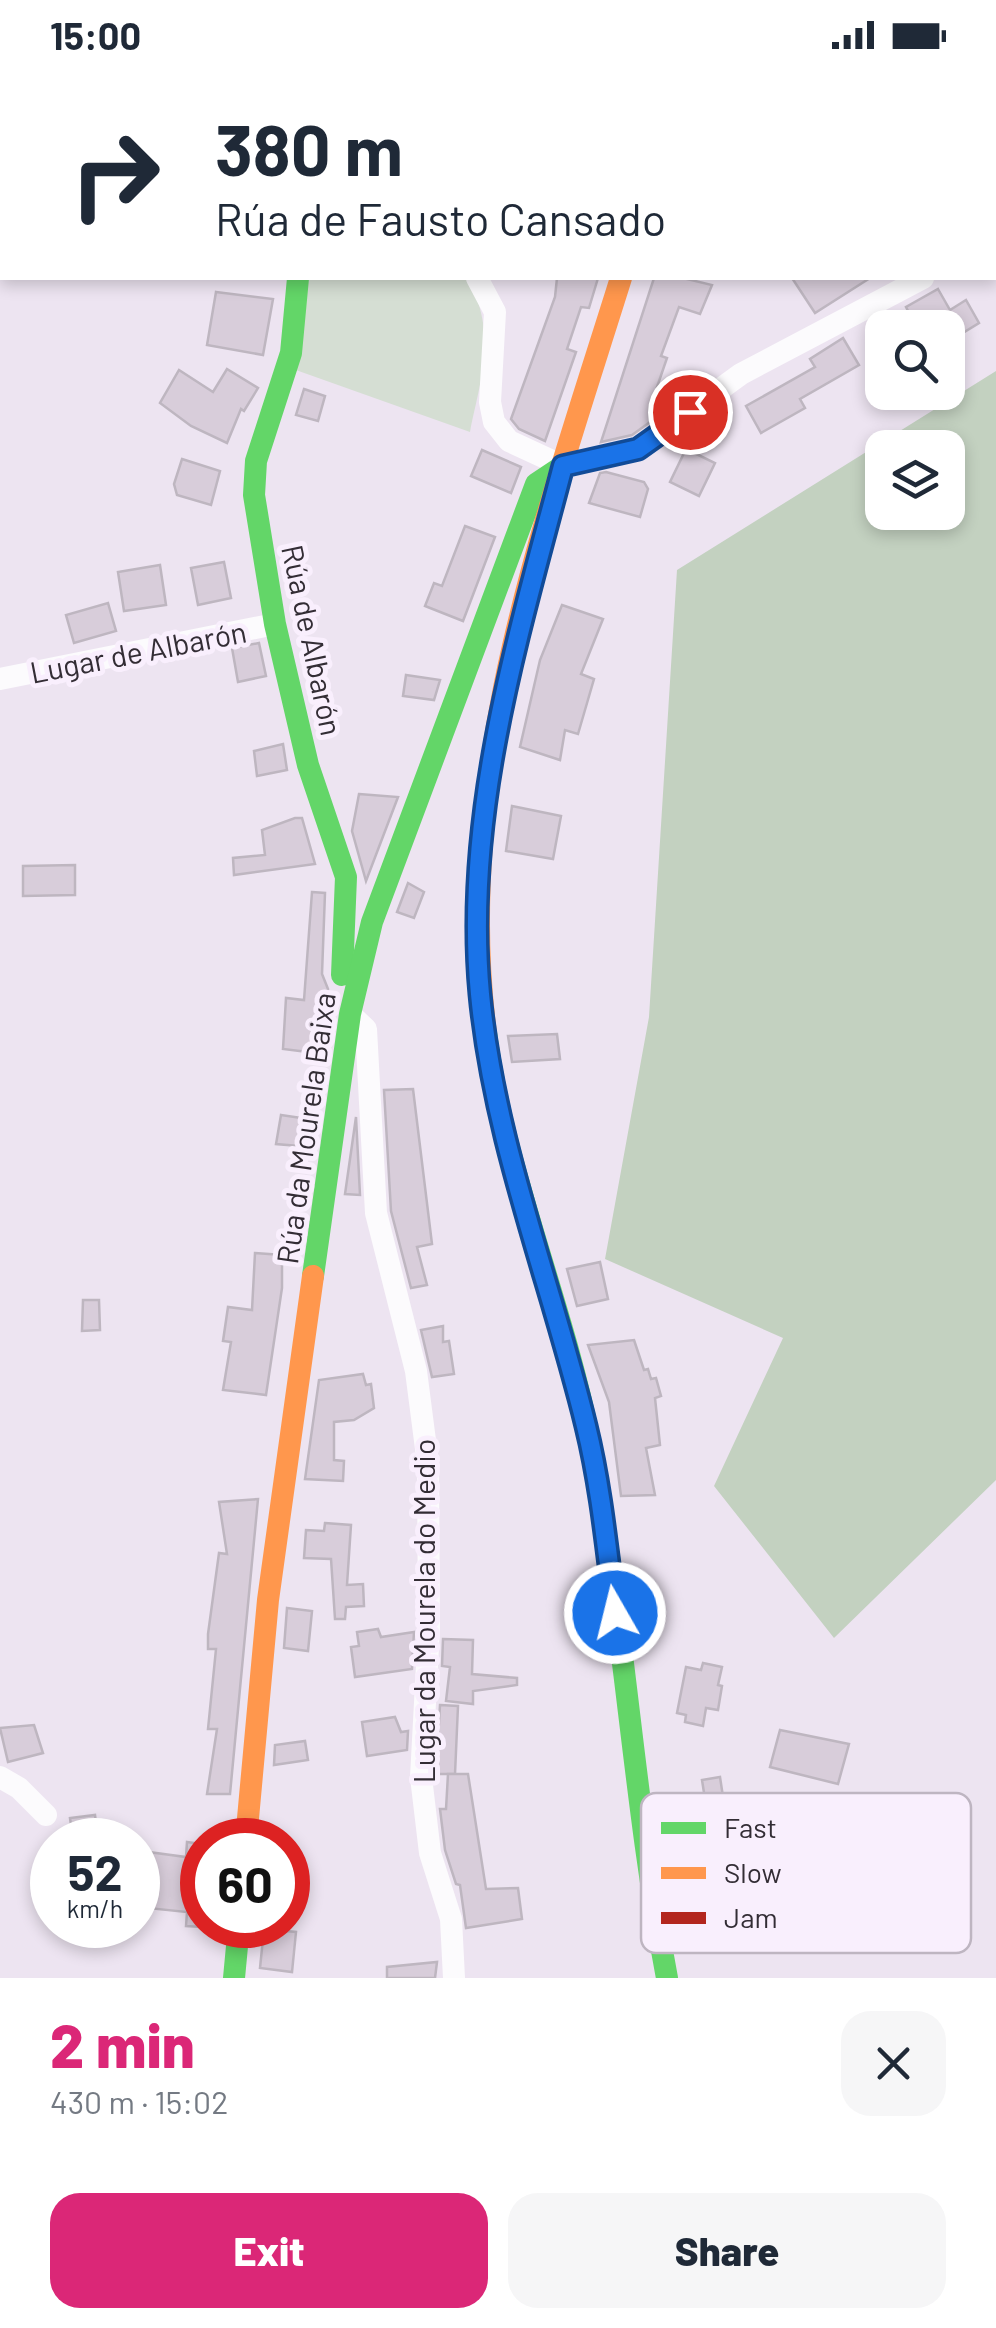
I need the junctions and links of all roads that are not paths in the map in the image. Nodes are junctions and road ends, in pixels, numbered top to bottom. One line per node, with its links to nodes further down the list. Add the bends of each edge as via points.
1 (298, 280): 6 (street, Rúa de Albarón, via 290,352 256,461 254,495)
2 (478, 280): 5 (street, via 495,312 494,422 510,441)
3 (620, 280): 5 (street)
4 (919, 280): 5 (street, via 740,374 638,449)
5 (563, 466): 8 (street, Rúa da Mourela Baixa, via 536,484 372,922); 10 (street, via 494,750 479,868 478,962 510,1157 587,1430)
6 (275, 624): 7 (street, Lugar de Albarón); 8 (street, Rúa de Albarón, via 308,765 346,877 341,985)
7 (0, 679)
8 (350, 1014): 12 (street, Rúa da Mourela Baixa, via 268,1600); 16 (street, Lugar da Mourela do Medio, via 366,1030 376,1213 416,1371 428,1464 429,1646 421,1777 430,1853 451,1919)
9 (0, 1778): 11 (street)
10 (641, 1805)
11 (46, 1815)
12 (248, 1818)
13 (237, 1948): 15 (street)
14 (662, 1953): 17 (street)
15 (234, 1978)
16 (454, 1978)
17 (666, 1978)

